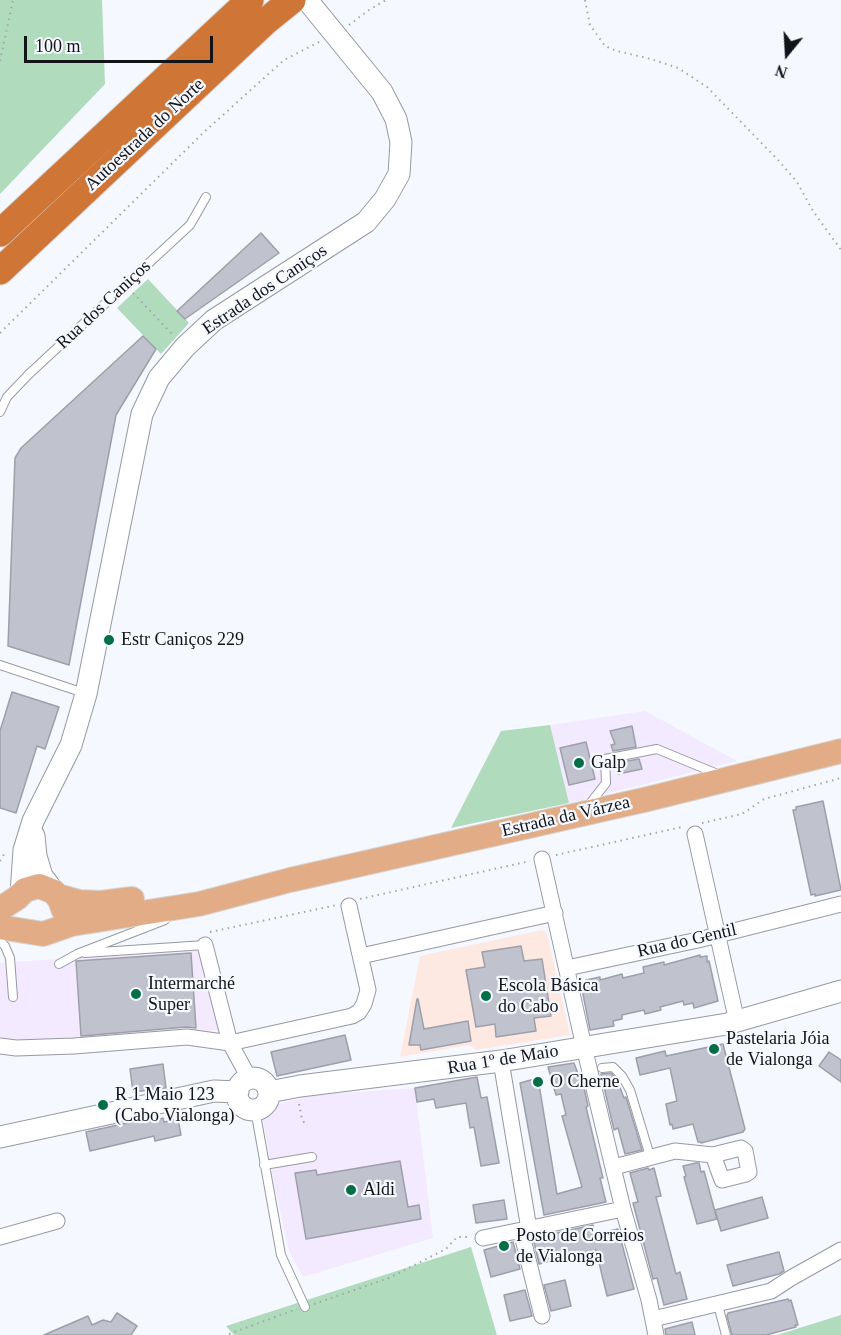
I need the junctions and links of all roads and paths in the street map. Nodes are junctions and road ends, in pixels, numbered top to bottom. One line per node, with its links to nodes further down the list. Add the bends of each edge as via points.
1 (13, 0): 8 (path)
2 (249, 0): 10 (highway, Autoestrada do Norte)
3 (292, 0): 12 (highway, Autoestrada do Norte)
4 (307, 0): 7 (street, Estrada dos Caniços)
5 (386, 0): 7 (path)
6 (585, 0): 11 (path, via 590,25 605,46 678,68 706,87 797,182)
7 (335, 34): 14 (path, via 276,67 203,133); 15 (street, Estrada dos Caniços, via 382,92 396,119 401,142 399,174 366,222 223,314)
8 (0, 61)
9 (206, 197): 13 (lane, Rua dos Caniços, via 190,225)
10 (0, 233)
11 (841, 250)
12 (0, 271)
13 (125, 285): 15 (path); 16 (lane, Rua dos Caniços, via 29,374 7,397)
14 (0, 333)
15 (185, 347): 18 (street, Estrada dos Caniços, via 159,378 142,414)
16 (0, 412)
17 (0, 665): 18 (lane)
18 (86, 694): 23 (street, Estrada dos Caniços, via 71,745)
19 (841, 751): 21 (main road, Estrada da Várzea)
20 (841, 778): 25 (path, via 764,799 742,814)
21 (729, 779): 22 (main road, Estrada da Várzea); 22 (lane, via 657,749 605,759 606,783)
22 (581, 814): 27 (main road, Estrada da Várzea)
23 (33, 820): 28 (street, via 34,846 42,876); 29 (street, Estrada dos Caniços)
24 (681, 827): 26 (path)
25 (694, 830): 37 (street)
26 (542, 859): 31 (path); 33 (street)
27 (290, 880): 28 (main road, Estrada da Várzea, via 101,903 79,902); 30 (main road, Estrada da Várzea)
28 (56, 894): 29 (main road, Estrada da Várzea, via 39,886 25,890); 35 (main road, via 62,915)
29 (13, 900): 36 (main road, via 15,917)
30 (199, 904): 35 (main road, Estrada da Várzea); 40 (lane)
31 (348, 904): 39 (path, via 203,934); 41 (street)
32 (841, 904): 37 (street, Rua do Gentil)
33 (555, 913): 41 (street); 43 (street)
34 (0, 927): 36 (main road, Estrada da Várzea)
35 (53, 929): 36 (main road, Estrada da Várzea, via 43,934)
36 (26, 931)
37 (717, 934): 43 (street, Rua do Gentil); 46 (street)
38 (0, 941): 45 (lane, via 10,958)
39 (205, 945): 40 (lane); 47 (street)
40 (77, 954): 42 (lane)
41 (361, 956): 47 (street, via 368,996 355,1014)
42 (59, 964)
43 (567, 968): 49 (street)
44 (841, 992): 46 (street, Rua 1º de Maio)
45 (13, 997)
46 (737, 1022): 49 (street, Rua 1º de Maio)
47 (230, 1043): 48 (street, via 187,1037 74,1046); 52 (street)
48 (0, 1046)
49 (584, 1047): 50 (street, Rua 1º de Maio); 62 (street)
50 (501, 1061): 53 (street, Rua 1º de Maio); 65 (street)
51 (602, 1068): 60 (lane, via 613,1067 622,1076)
52 (243, 1085): 54 (street, via 262,1080); 55 (street, via 242,1105); 57 (street)
53 (300, 1086): 54 (street, Rua 1º de Maio); 56 (path, via 298,1101)
54 (269, 1092): 55 (street, via 264,1106)
55 (255, 1109): 61 (lane)
56 (306, 1126)
57 (0, 1137)
58 (713, 1155): 60 (street, via 675,1151)
59 (312, 1156): 61 (lane)
60 (650, 1156): 62 (street)
61 (264, 1165): 70 (lane, via 281,1255)
62 (614, 1167): 63 (street)
63 (623, 1209): 65 (street); 72 (street)
64 (57, 1221): 66 (street)
65 (525, 1230): 67 (street); 71 (street)
66 (0, 1237)
67 (483, 1238): 70 (path, via 456,1237 446,1249 389,1278)
68 (841, 1250): 69 (street, via 771,1291)
69 (718, 1305): 72 (street); 75 (lane)
70 (305, 1307): 73 (path)
71 (542, 1316)
72 (653, 1319): 74 (street)
73 (228, 1335)
74 (656, 1335)
75 (726, 1335)

